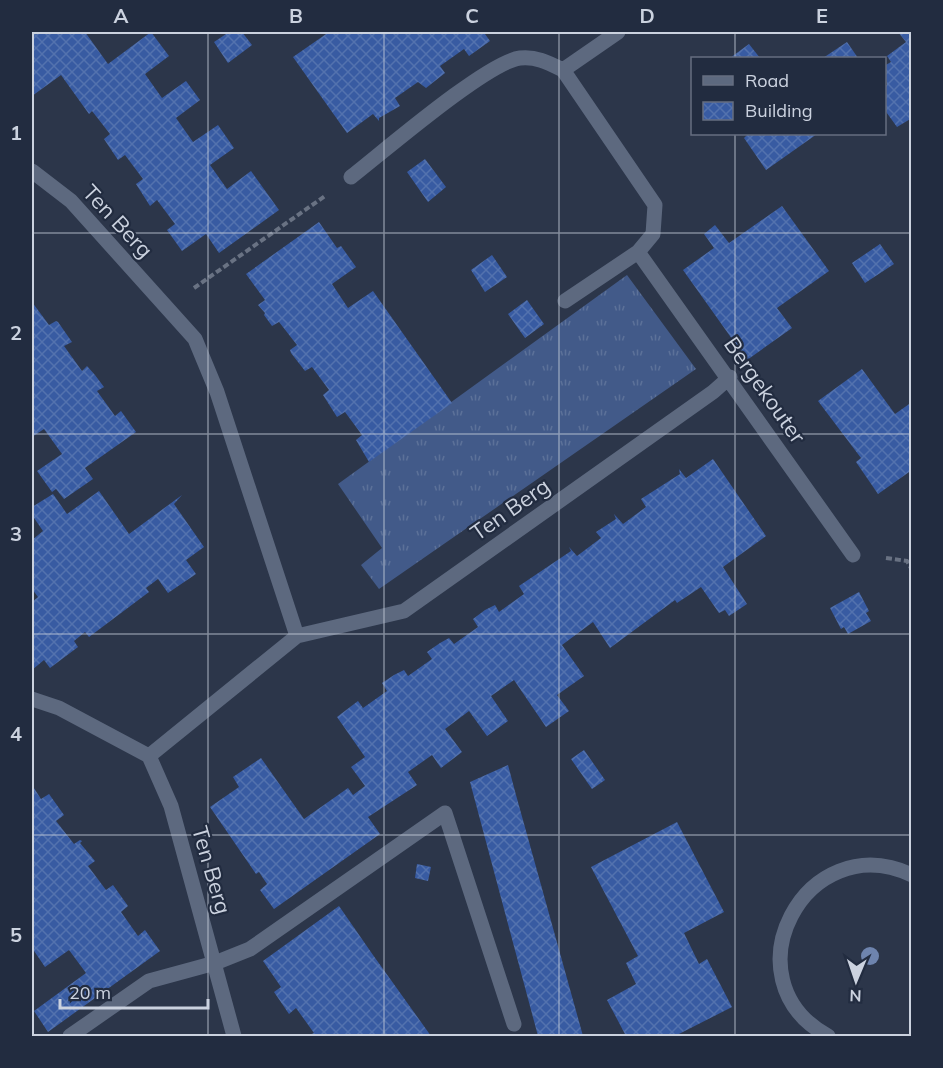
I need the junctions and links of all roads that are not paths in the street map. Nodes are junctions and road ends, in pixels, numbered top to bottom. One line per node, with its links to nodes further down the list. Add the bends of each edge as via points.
1 (618, 32): 2 (street)
2 (563, 70): 4 (street, via 539,59 518,58 491,71); 5 (street, via 655,205 653,234)
3 (32, 171): 9 (street, Ten Berg, via 71,201 195,339 217,392)
4 (351, 177)
5 (639, 252): 6 (street); 7 (street, Bergekouter)
6 (565, 301)
7 (729, 377): 8 (street, Bergekouter); 9 (street, Ten Berg, via 404,611)
8 (853, 555)
9 (297, 636): 11 (street, Ten Berg)
10 (32, 699): 11 (street, via 59,708)
11 (149, 756): 13 (street, Ten Berg, via 171,806)
12 (912, 875): 17 (street, via 867,865 836,872 810,887 791,912 780,946 782,979 793,1005 814,1029)
13 (215, 963): 14 (street, via 250,949 445,813); 15 (street, via 148,981); 16 (street, Ten Berg)
14 (514, 1024)
15 (70, 1036)
16 (234, 1036)
17 (828, 1036)

